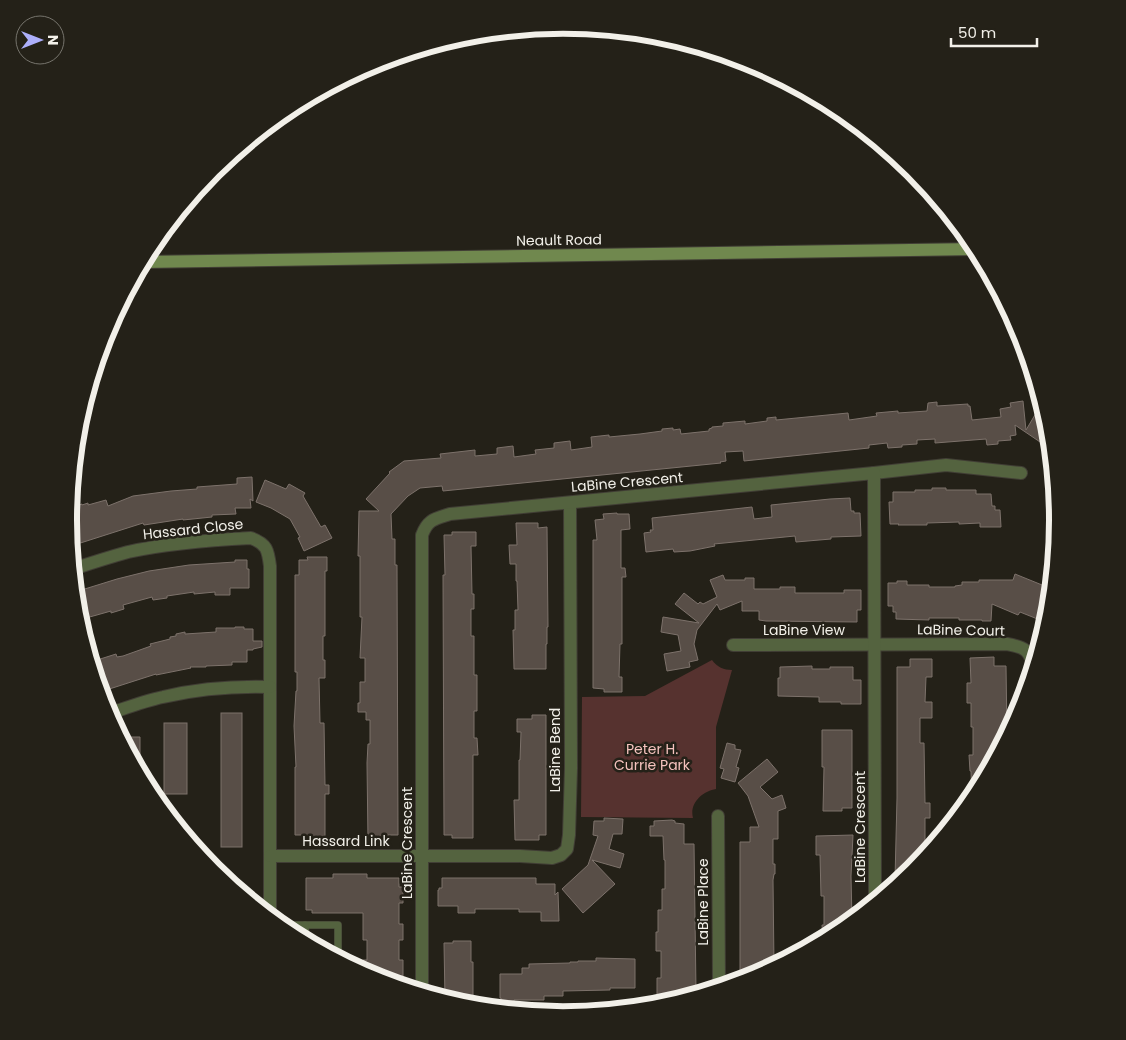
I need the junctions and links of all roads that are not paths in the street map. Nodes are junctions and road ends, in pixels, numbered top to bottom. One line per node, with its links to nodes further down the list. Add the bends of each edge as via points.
1 (966, 249): 2 (main road, Neault Road)
2 (152, 262)
3 (874, 474): 4 (street, via 946,465); 5 (street, LaBine Crescent); 7 (street, LaBine Crescent)
4 (1021, 474)
5 (570, 503): 14 (street, LaBine Crescent, via 450,514 425,526 421,550); 14 (street, LaBine Bend, via 571,768 567,849 552,858)
6 (79, 567): 10 (street, Hassard Close, via 156,547 234,538 259,541 269,553 270,566)
7 (875, 644): 8 (street, LaBine View); 9 (street, LaBine Court, via 1007,644 1020,647); 15 (street, LaBine Crescent)
8 (733, 645)
9 (1030, 656)
10 (270, 687): 11 (street, via 190,692); 13 (street, Hassard Close)
11 (116, 711)
12 (718, 816): 21 (street, LaBine Place)
13 (270, 856): 14 (street, Hassard Link); 16 (street, Hassard Close)
14 (422, 856): 22 (street, LaBine Crescent)
15 (875, 893)
16 (270, 908)
17 (294, 925): 18 (lane)
18 (305, 925): 19 (lane); 20 (lane, via 338,926)
19 (305, 932)
20 (338, 951)
21 (719, 980)
22 (422, 985)

